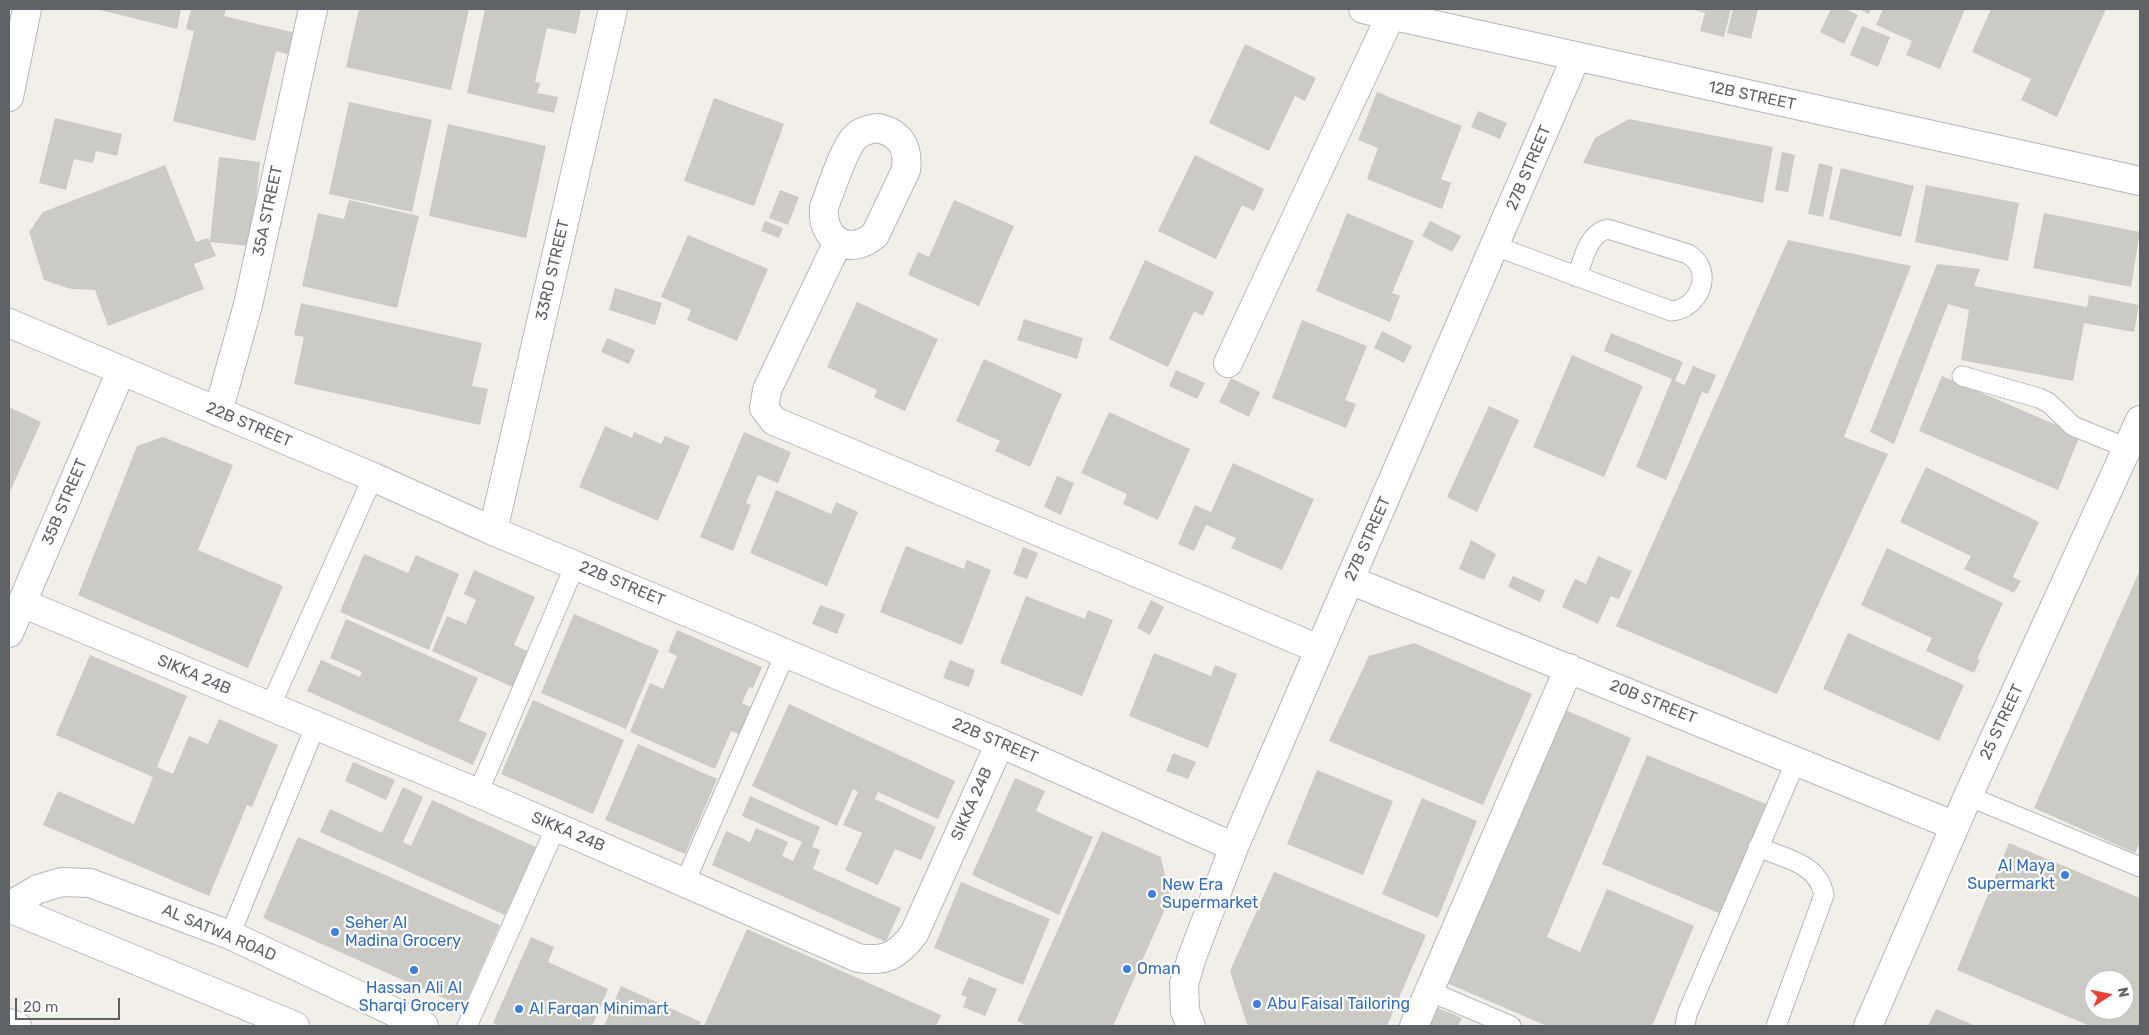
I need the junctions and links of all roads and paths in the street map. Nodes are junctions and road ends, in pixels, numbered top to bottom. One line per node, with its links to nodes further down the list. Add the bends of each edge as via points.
1 (27, 9): 7 (street)
2 (313, 9): 16 (street, 35A STREET, via 248,305)
3 (613, 9): 20 (street, 33RD STREET)
4 (1363, 9): 5 (street, 12B STREET)
5 (1391, 15): 6 (street, 12B STREET); 13 (street)
6 (1576, 57): 8 (street, 12B STREET); 10 (street, 27B STREET)
7 (9, 97)
8 (2140, 181)
9 (838, 242): 25 (street, via 767,390 764,408 774,421)
10 (1495, 246): 11 (lane); 22 (street, 27B STREET)
11 (1577, 276): 11 (lane, via 1671,311 1690,306 1696,299 1703,274 1696,258 1688,254 1608,229 1592,239)
12 (9, 323): 14 (street, 22B STREET)
13 (1228, 362)
14 (120, 371): 16 (street, 22B STREET); 23 (street, 35B STREET)
15 (1962, 376): 18 (lane, via 2040,398 2073,426)
16 (218, 412): 19 (street, 22B STREET)
17 (2140, 420): 18 (street, 25 STREET)
18 (2127, 448): 33 (street, 25 STREET)
19 (372, 477): 20 (street, 22B STREET); 28 (lane)
20 (493, 531): 21 (street, 22B STREET)
21 (575, 565): 26 (street, 22B STREET); 32 (lane)
22 (1350, 580): 25 (street, 27B STREET); 27 (street, 20B STREET)
23 (22, 603): 24 (street, 35B STREET); 28 (street, SIKKA 24B)
24 (9, 634)
25 (1319, 649): 36 (street, 27B STREET)
26 (786, 652): 30 (street, 22B STREET); 39 (lane)
27 (1569, 668): 31 (street, 20B STREET); 42 (street)
28 (270, 707): 29 (street, SIKKA 24B)
29 (315, 727): 32 (street, SIKKA 24B); 41 (lane)
30 (1000, 743): 36 (street, 22B STREET); 39 (street, SIKKA 24B, via 914,934 891,957 875,960 858,958)
31 (1796, 760): 34 (street, 20B STREET); 37 (lane)
32 (478, 794): 35 (street, SIKKA 24B)
33 (1968, 796): 34 (street, 25 STREET); 38 (lane)
34 (1955, 826): 53 (street, 25 STREET)
35 (556, 827): 39 (street, SIKKA 24B); 47 (lane)
36 (1234, 847): 48 (street, 27B STREET, via 1184,984 1185,1011)
37 (1758, 847): 51 (lane, via 1687,1014); 52 (lane, via 1816,874 1824,895)
38 (2140, 867)
39 (686, 882)
40 (9, 907): 41 (street, AL SATWA ROAD, via 38,889 62,882 90,883); 45 (street, AL SATWA ROAD)
41 (230, 935): 46 (street, AL SATWA ROAD)
42 (1429, 991): 49 (street); 50 (lane)
43 (9, 1023): 44 (street)
44 (17, 1026)
45 (295, 1026)
46 (424, 1026)
47 (467, 1026)
48 (1191, 1026)
49 (1414, 1026)
50 (1511, 1026)
51 (1685, 1026)
52 (1776, 1026)
53 (1868, 1026)

